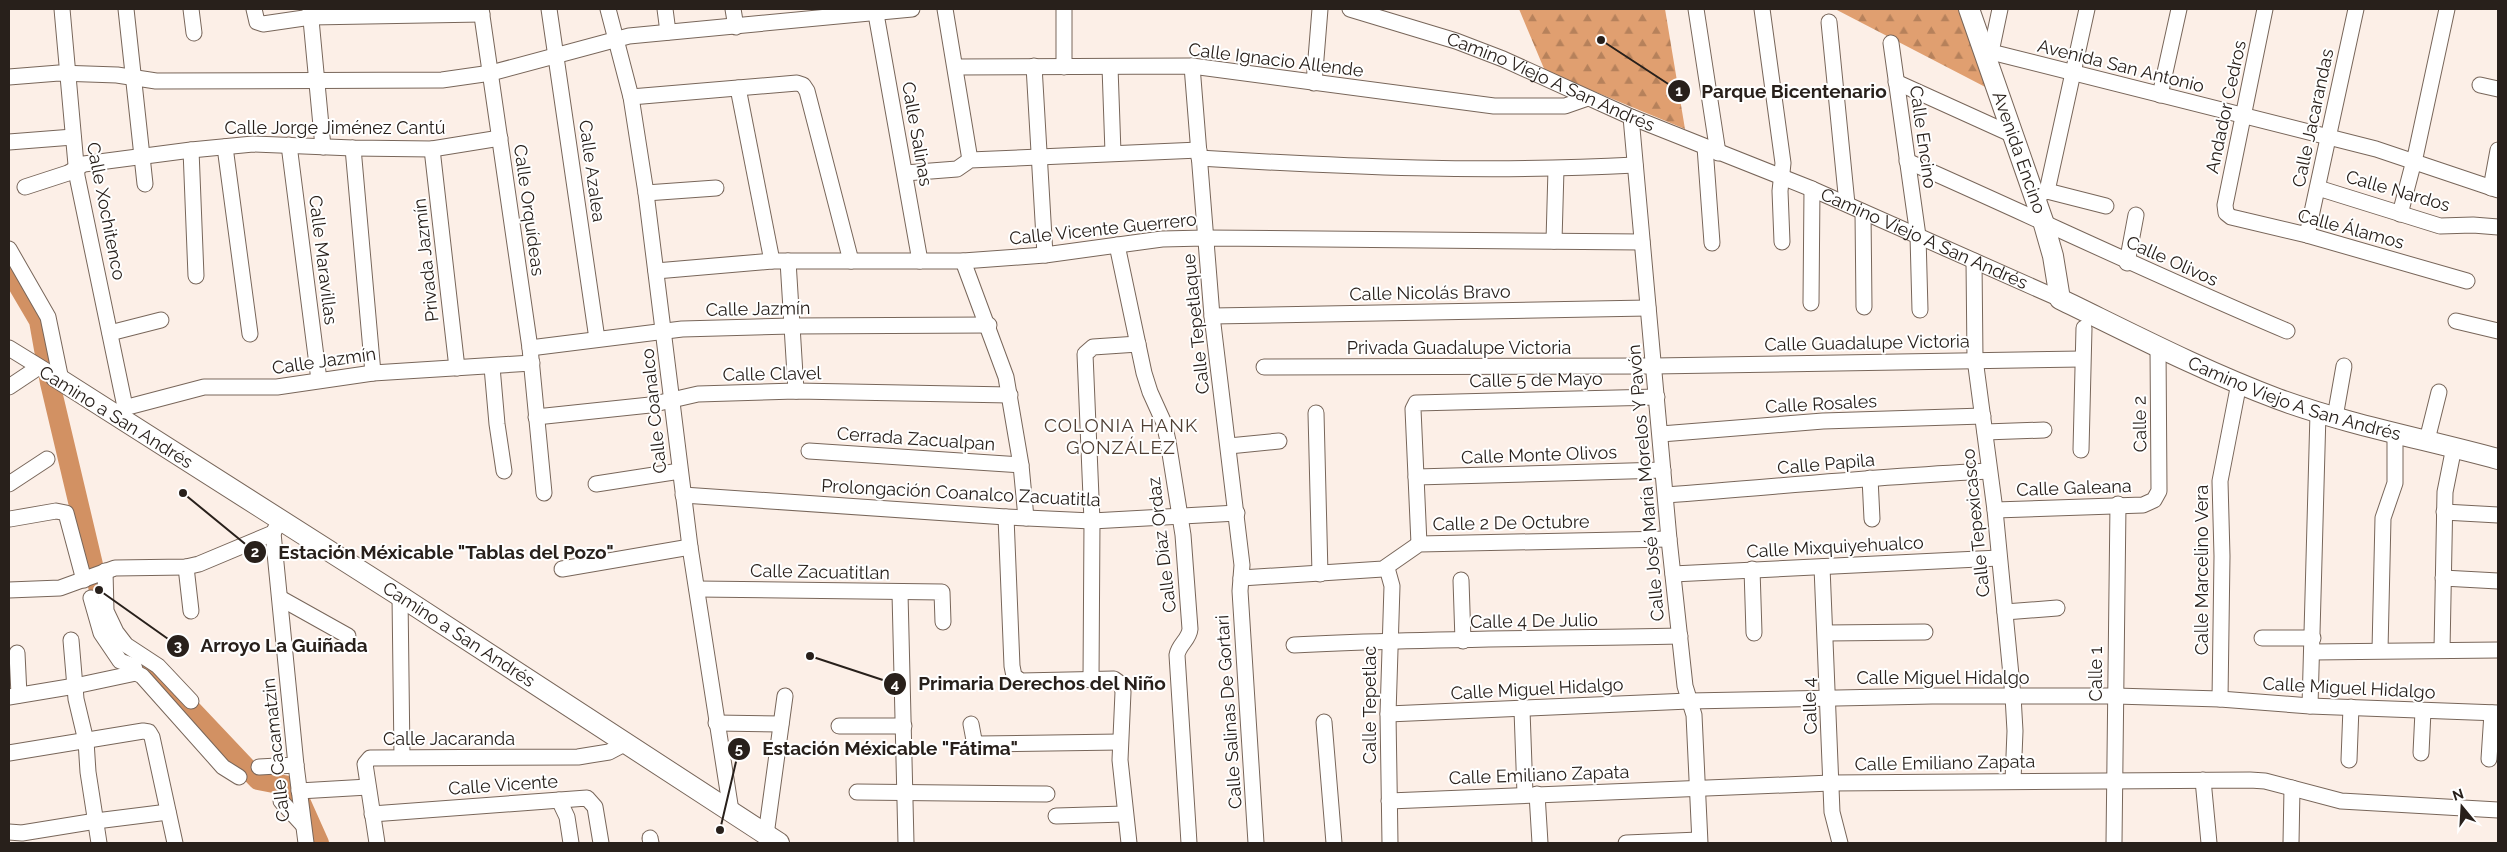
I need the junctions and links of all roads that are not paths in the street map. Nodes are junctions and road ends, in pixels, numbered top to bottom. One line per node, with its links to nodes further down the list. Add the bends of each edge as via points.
1 (62, 9): 42 (street, Calle Xochitenco)
2 (126, 9): 45 (street)
3 (191, 9): 31 (street)
4 (549, 9): 35 (street, Calle Azalea)
5 (608, 9): 32 (street, Calle Coanalco)
6 (665, 9): 30 (street)
7 (733, 9): 29 (street)
8 (912, 9): 24 (street)
9 (945, 9): 38 (street)
10 (1064, 9): 39 (street)
11 (1320, 9): 48 (street)
12 (1350, 9): 54 (street, Camino Viejo A San Andrés, via 1456,41)
13 (1696, 9): 68 (street)
14 (1762, 9): 81 (street, via 1783,163)
15 (1970, 9): 34 (main road, Avenida Encino)
16 (2000, 9): 34 (street)
17 (2087, 9): 41 (street)
18 (2179, 9): 52 (street)
19 (2266, 9): 55 (street, Andador Cedros)
20 (2356, 9): 58 (street, Calle Jacarandas)
21 (2446, 9): 76 (street)
22 (482, 11): 23 (street); 43 (street, Calle Orquídeas)
23 (357, 12): 25 (street)
24 (885, 12): 27 (street); 80 (street, Calle Salinas)
25 (311, 13): 26 (street, via 263,24); 46 (street)
26 (255, 15)
27 (798, 15): 29 (street)
28 (1828, 22): 90 (street)
29 (736, 26): 30 (street)
30 (668, 32): 32 (street)
31 (194, 33)
32 (616, 38): 35 (street); 53 (street, Calle Coanalco)
33 (1891, 43): 47 (street, Calle Encino)
34 (1987, 51): 41 (street, Avenida San Antonio); 57 (main road, Avenida Encino)
35 (556, 54): 43 (street); 134 (street, Calle Azalea)
36 (1034, 66): 38 (street, Calle Ignacio Allende); 39 (street, Calle Ignacio Allende); 73 (street)
37 (1192, 66): 40 (street, Calle Ignacio Allende); 48 (street, Calle Ignacio Allende); 71 (street, Calle Tepetlaque)
38 (956, 67): 74 (street)
39 (1064, 67): 40 (street, Calle Ignacio Allende)
40 (1110, 67): 70 (street)
41 (2073, 73): 52 (street, Avenida San Antonio); 89 (street)
42 (67, 74): 44 (street); 45 (street); 59 (street, Calle Xochitenco)
43 (491, 74): 46 (street, via 442,80); 60 (street, Calle Orquídeas)
44 (9, 77)
45 (132, 78): 46 (street); 72 (street)
46 (318, 82): 64 (street)
47 (1896, 82): 57 (street); 75 (street, Calle Encino)
48 (1314, 83): 54 (street, Calle Ignacio Allende, via 1494,106 1565,106)
49 (2480, 85): 51 (street)
50 (738, 88): 53 (street); 109 (street); 111 (street, via 803,84)
51 (2498, 89)
52 (2160, 95): 55 (street, Avenida San Antonio)
53 (631, 98): 88 (street, Calle Coanalco)
54 (1588, 98): 56 (street, Camino Viejo A San Andrés)
55 (2242, 116): 58 (street, Avenida San Antonio); 93 (street, Andador Cedros)
56 (1631, 117): 68 (street, Camino Viejo A San Andrés); 77 (street, Calle José María Morelos Y Pavón)
57 (2013, 135): 89 (main road, Avenida Encino)
58 (2328, 136): 76 (street, Avenida San Antonio); 85 (street, Calle Jacarandas)
59 (73, 137): 61 (street); 78 (street, Calle Xochitenco)
60 (500, 138): 66 (street, Calle Jorge Jiménez Cantú); 138 (street, Calle Orquídeas)
61 (9, 142)
62 (289, 145): 63 (street, Calle Jorge Jiménez Cantú); 64 (street, Calle Jorge Jiménez Cantú); 148 (street, Calle Maravillas)
63 (225, 147): 67 (street, Calle Jorge Jiménez Cantú); 133 (street)
64 (323, 147): 65 (street, Calle Jorge Jiménez Cantú)
65 (353, 148): 66 (street, Calle Jorge Jiménez Cantú); 147 (street)
66 (432, 148): 145 (street, Privada Jazmín)
67 (191, 150): 72 (street, Calle Jorge Jiménez Cantú); 116 (street)
68 (1712, 150): 81 (street, Camino Viejo A San Andrés); 104 (street)
69 (2498, 150): 87 (street)
70 (1113, 153): 71 (street); 73 (street)
71 (1199, 154): 79 (street, via 1346,167); 100 (street, Calle Tepetlaque)
72 (141, 155): 78 (street, Calle Jorge Jiménez Cantú); 82 (street)
73 (1038, 158): 74 (street); 107 (street)
74 (970, 160): 80 (street, via 957,169)
75 (1907, 161): 96 (street, Calle Olivos); 99 (street, Calle Encino)
76 (2414, 161): 87 (street); 94 (street)
77 (1635, 165): 79 (street); 102 (street, Calle José María Morelos Y Pavón)
78 (76, 168): 83 (street, Calle Jorge Jiménez Cantú); 132 (street, Calle Xochitenco)
79 (1556, 169): 101 (street)
80 (905, 173): 112 (street, Calle Salinas)
81 (1781, 176): 86 (street, Camino Viejo A San Andrés); 103 (street)
82 (145, 184)
83 (25, 187)
84 (716, 188): 88 (street)
85 (2318, 188): 94 (street, Calle Nardos); 98 (street, Calle Jacarandas)
86 (1812, 189): 90 (street, Camino Viejo A San Andrés); 119 (street)
87 (2495, 189)
88 (646, 193): 115 (street, Calle Coanalco)
89 (2041, 194): 91 (street); 96 (main road, Avenida Encino)
90 (1847, 204): 92 (street, Camino Viejo A San Andrés)
91 (2106, 206)
92 (1863, 212): 99 (street, Camino Viejo A San Andrés); 120 (street)
93 (2226, 213): 98 (street, Calle Álamos, via 2231,217)
94 (2400, 214): 97 (street, Calle Nardos, via 2440,226)
95 (2136, 215): 114 (street)
96 (2043, 221): 114 (street, Calle Olivos); 118 (main road, Avenida Encino)
97 (2498, 227)
98 (2308, 235): 117 (street, Calle Álamos)
99 (1918, 236): 113 (street, Camino Viejo A San Andrés); 122 (street, Calle Encino)
100 (1205, 238): 101 (street, Calle Vicente Guerrero); 105 (street, Calle Vicente Guerrero); 123 (street, Calle Tepetlaque)
101 (1554, 241): 102 (street, Calle Vicente Guerrero)
102 (1642, 242): 121 (street, Calle José María Morelos Y Pavón)
103 (1782, 242)
104 (1712, 243)
105 (1117, 245): 107 (street, Calle Vicente Guerrero); 135 (street, Calle Díaz Ordaz)
106 (9, 249): 146 (street, via 48,317)
107 (1044, 255): 108 (street, Calle Vicente Guerrero)
108 (964, 260): 112 (street, Calle Vicente Guerrero); 126 (street)
109 (772, 261): 110 (street, Calle Vicente Guerrero); 115 (street, Calle Vicente Guerrero)
110 (788, 261): 111 (street, Calle Vicente Guerrero); 127 (street)
111 (851, 261): 112 (street, Calle Vicente Guerrero)
112 (920, 261)
113 (1974, 261): 118 (street, Camino Viejo A San Andrés); 139 (street, Calle Tepexicasco)
114 (2127, 262): 129 (street, Calle Olivos)
115 (656, 270): 131 (street, Calle Coanalco)
116 (196, 276)
117 (2467, 280)
118 (2060, 299): 136 (main road, Camino Viejo A San Andrés)
119 (1811, 302)
120 (1864, 307)
121 (1648, 308): 123 (street, Calle Nicolás Bravo); 141 (street, Calle José María Morelos Y Pavón)
122 (1920, 310)
123 (1212, 316): 167 (street, Calle Tepetlaque)
124 (161, 320): 132 (street)
125 (2456, 321): 130 (street)
126 (988, 325): 127 (street, Calle Jazmín); 153 (street)
127 (792, 326): 131 (street, Calle Jazmín); 151 (street)
128 (2084, 328): 140 (street)
129 (2288, 331)
130 (2498, 331)
131 (664, 332): 134 (street, Calle Jazmín); 155 (street, Calle Coanalco)
132 (110, 333): 156 (street, Calle Xochitenco)
133 (250, 334)
134 (598, 339): 138 (street, Calle Jazmín)
135 (1138, 344): 193 (street, Calle Díaz Ordaz, via 1150,392 1164,423); 196 (street, via 1092,347 1085,354)
136 (2158, 347): 149 (main road, Camino Viejo A San Andrés); 185 (street, Calle 2, via 2159,491)
137 (9, 348): 146 (street, Camino a San Andrés)
138 (531, 356): 143 (street, Calle Jazmín); 160 (street, Calle Orquídeas)
139 (1975, 359): 140 (street, Calle Guadalupe Victoria); 141 (street, Calle Guadalupe Victoria); 159 (street, Calle Tepexicasco)
140 (2082, 359): 169 (street)
141 (1654, 366): 144 (street, Privada Guadalupe Victoria); 154 (street, Calle José María Morelos Y Pavón)
142 (2344, 366): 158 (street)
143 (492, 367): 145 (street, Calle Jazmín); 175 (street)
144 (1264, 367)
145 (457, 368): 147 (street, Calle Jazmín)
146 (49, 373): 150 (street); 156 (main road, Camino a San Andrés)
147 (373, 373): 148 (street, Calle Jazmín)
148 (318, 380): 156 (street, Calle Jazmín, via 277,387 204,387)
149 (2239, 383): 158 (main road, Camino Viejo A San Andrés); 247 (street, Calle Marcelino Vera, via 2220,480)
150 (9, 387)
151 (796, 391): 153 (street, Calle Clavel); 155 (street, Calle Clavel, via 698,394)
152 (2439, 392): 165 (street)
153 (1010, 395): 173 (street)
154 (1657, 397): 164 (street, Calle José María Morelos Y Pavón); 178 (street, Calle 5 de Mayo, via 1416,403 1413,409)
155 (671, 399): 160 (street, Calle Clavel, via 650,405); 176 (street, Calle Coanalco)
156 (122, 412): 197 (main road, Camino a San Andrés)
157 (1316, 413): 207 (street)
158 (2327, 415): 163 (main road, Camino Viejo A San Andrés); 234 (street)
159 (1983, 416): 162 (street, Calle Tepexicasco); 164 (street, Calle Rosales, via 1823,421)
160 (536, 417): 182 (street, Calle Orquídeas)
161 (2044, 430): 162 (street)
162 (1984, 432): 177 (street, Calle Tepexicasco)
163 (2395, 432): 165 (main road, Camino Viejo A San Andrés); 235 (street, via 2395,483 2383,518)
164 (1661, 434): 174 (street, Calle José María Morelos Y Pavón)
165 (2427, 440): 168 (main road, Camino Viejo A San Andrés)
166 (1279, 441): 167 (street)
167 (1229, 446): 189 (street, Calle Tepetlaque)
168 (2454, 447): 172 (main road, Camino Viejo A San Andrés); 188 (street)
169 (2081, 450)
170 (809, 452): 173 (street, Cerrada Zacualpan)
171 (47, 459): 180 (street)
172 (2498, 459)
173 (1021, 465): 192 (street)
174 (1663, 470): 178 (street, Calle Monte Olivos); 184 (street, Calle José María Morelos Y Pavón)
175 (504, 471)
176 (680, 471): 181 (street); 183 (street, Calle Coanalco)
177 (1989, 471): 179 (street, Calle Papila); 187 (street, Calle Tepexicasco)
178 (1416, 477): 199 (street)
179 (1870, 478): 184 (street, Calle Papila); 195 (street)
180 (9, 484)
181 (596, 484)
182 (544, 493)
183 (683, 495): 191 (street, Prolongación Coanalco Zacuatitla); 200 (street, Calle Coanalco)
184 (1666, 495): 198 (street, Calle José María Morelos Y Pavón)
185 (2154, 500): 186 (street, Calle Galeana, via 2143,505)
186 (2118, 504): 187 (street, Calle Galeana); 245 (street, Calle 1)
187 (1995, 510): 201 (street, Calle Tepexicasco)
188 (2444, 512): 190 (street); 211 (street)
189 (1238, 514): 193 (street, Prolongación Coanalco Zacuatitla); 210 (street, Calle Tepetlaque)
190 (2498, 515)
191 (1006, 517): 192 (street, Prolongación Coanalco Zacuatitla); 240 (street, via 1014,676 1021,681)
192 (1026, 518): 196 (street, Prolongación Coanalco Zacuatitla)
193 (1180, 518): 196 (street, Prolongación Coanalco Zacuatitla); 308 (street, Calle Díaz Ordaz, via 1190,629 1189,637 1179,647 1177,655)
194 (10, 519): 209 (street, via 66,512)
195 (1872, 519)
196 (1092, 521): 240 (street)
197 (277, 527): 202 (street, via 209,561); 217 (main road, Camino a San Andrés); 219 (street, Calle Cacamatzin)
198 (1669, 539): 199 (street, Calle 2 De Octubre); 208 (street, Calle José María Morelos Y Pavón)
199 (1419, 544): 204 (street, Calle 2 De Octubre)
200 (690, 548): 205 (street); 214 (street, Calle Coanalco)
201 (1999, 558): 203 (street, Calle Mixquiyehualco); 222 (street, Calle Tepexicasco)
202 (186, 567): 209 (street, via 124,567); 221 (street)
203 (1822, 567): 206 (street, Calle Mixquiyehualco); 224 (street, Calle 4)
204 (1387, 568): 207 (street); 231 (street, Calle Tepetlac, via 1392,586)
205 (562, 569)
206 (1752, 569): 208 (street, Calle Mixquiyehualco); 226 (street)
207 (1320, 574): 210 (street)
208 (1673, 574): 228 (street, Calle José María Morelos Y Pavón)
209 (95, 576): 215 (street, via 60,588); 239 (street, via 106,616)
210 (1241, 578): 309 (street, Calle Salinas De Gortari)
211 (2443, 578): 213 (street); 236 (street)
212 (1461, 580): 232 (street)
213 (2498, 581)
214 (697, 589): 216 (street, Calle Zacuatitlan); 257 (street, Calle Coanalco)
215 (9, 590)
216 (900, 593): 223 (street, Calle Zacuatitlan, via 942,592); 261 (street)
217 (400, 596): 264 (main road, Camino a San Andrés); 267 (street)
218 (91, 598): 239 (street, via 101,633 120,661)
219 (280, 598): 227 (street); 270 (street, Calle Cacamatzin)
220 (2057, 608): 222 (street)
221 (192, 611)
222 (2005, 612): 244 (street, Calle Tepexicasco)
223 (943, 622)
224 (1826, 632): 225 (street); 246 (street, Calle 4)
225 (1925, 632)
226 (1754, 634)
227 (348, 636)
228 (1680, 636): 232 (street, Calle 4 De Julio); 249 (street, Calle José María Morelos Y Pavón)
229 (2262, 638): 234 (street)
230 (70, 640): 241 (street)
231 (1389, 640): 232 (street, Calle 4 De Julio); 233 (street, Calle 4 De Julio); 255 (street, Calle Tepetlac)
232 (1463, 641)
233 (1294, 645)
234 (2313, 645): 235 (street); 250 (street)
235 (2380, 650): 236 (street)
236 (2442, 650): 237 (street)
237 (2498, 650)
238 (17, 652): 242 (street)
239 (135, 662): 241 (street); 248 (street, via 158,666); 272 (street, via 142,676 223,768)
240 (1091, 679): 263 (street, via 1114,679 1121,684)
241 (75, 686): 242 (street); 262 (street)
242 (14, 696)
243 (785, 696): 258 (street)
244 (2013, 696): 245 (street, Calle Miguel Hidalgo); 246 (street, Calle Miguel Hidalgo); 275 (street, Calle Tepexicasco, via 2016,731)
245 (2115, 696): 247 (street, Calle Miguel Hidalgo); 273 (street, Calle 1)
246 (1829, 697): 249 (street, Calle Miguel Hidalgo); 276 (street, Calle 4)
247 (2220, 699): 250 (street, Calle Miguel Hidalgo)
248 (191, 701)
249 (1689, 701): 252 (street, Calle Miguel Hidalgo); 278 (street, Calle José María Morelos Y Pavón, via 1694,715)
250 (2310, 706): 251 (street, Calle Miguel Hidalgo)
251 (2351, 707): 253 (street, Calle Miguel Hidalgo); 269 (street)
252 (1522, 710): 255 (street, Calle Miguel Hidalgo); 284 (street)
253 (2423, 710): 254 (street, Calle Miguel Hidalgo); 266 (street)
254 (2495, 713): 268 (street)
255 (1388, 714): 287 (street, Calle Tepetlac)
256 (1324, 722): 310 (street)
257 (716, 723): 258 (street); 289 (street, Calle Coanalco)
258 (781, 724): 297 (street)
259 (971, 724): 263 (street, via 974,740 979,744)
260 (839, 726): 261 (street)
261 (904, 726): 282 (street)
262 (86, 741): 265 (street); 290 (street, via 149,732); 294 (street)
263 (1120, 742): 292 (street)
264 (626, 743): 267 (street, Calle Jacaranda, via 609,752 578,757); 289 (main road, Camino a San Andrés)
265 (9, 753)
266 (2421, 753)
267 (402, 757): 277 (street, Calle Jacaranda, via 368,760)
268 (2489, 759)
269 (2349, 760)
270 (296, 765): 271 (street); 281 (street, Calle Cacamatzin)
271 (259, 767)
272 (240, 777)
273 (2114, 779): 274 (street, Calle Emiliano Zapata); 275 (street, Calle Emiliano Zapata); 315 (street, Calle 1)
274 (2204, 780): 279 (street, Calle Emiliano Zapata, via 2265,781); 316 (street)
275 (2013, 781): 276 (street, Calle Emiliano Zapata)
276 (1831, 783): 278 (street, Calle Emiliano Zapata); 314 (street, Calle 4, via 1834,826)
277 (368, 787): 281 (street); 291 (street)
278 (1696, 788): 284 (street, Calle Emiliano Zapata); 298 (street, Calle José María Morelos Y Pavón)
279 (2292, 788): 288 (street, Calle Emiliano Zapata, via 2341,801); 317 (street)
280 (857, 792): 282 (street)
281 (299, 793): 295 (street, Calle Cacamatzin)
282 (906, 793): 283 (street); 306 (street)
283 (1046, 794)
284 (1531, 794): 287 (street, Calle Emiliano Zapata); 312 (street)
285 (559, 800): 291 (street, Calle Vicente); 304 (street, via 567,817); 305 (street, Calle Vicente, via 584,797 591,800 596,807)
286 (281, 801): 295 (street)
287 (1389, 801): 311 (street, Calle Tepetlac)
288 (2498, 810)
289 (731, 811): 297 (main road, Camino a San Andrés)
290 (168, 812): 294 (street); 301 (street)
291 (372, 814): 303 (street)
292 (1125, 814): 293 (street); 307 (street)
293 (1056, 816)
294 (96, 820): 296 (street, via 22,833); 300 (street)
295 (303, 823): 302 (street, Calle Cacamatzin)
296 (9, 832): 299 (street)
297 (772, 839)
298 (1700, 842): 313 (street)
299 (11, 843)
300 (99, 843)
301 (175, 843)
302 (306, 843)
303 (377, 843)
304 (571, 843)
305 (601, 843)
306 (906, 843)
307 (1129, 843)
308 (1189, 843)
309 (1256, 843)
310 (1334, 843)
311 (1390, 843)
312 (1540, 843)
313 (1626, 843)
314 (1840, 843)
315 (2114, 843)
316 (2209, 843)
317 (2291, 843)

